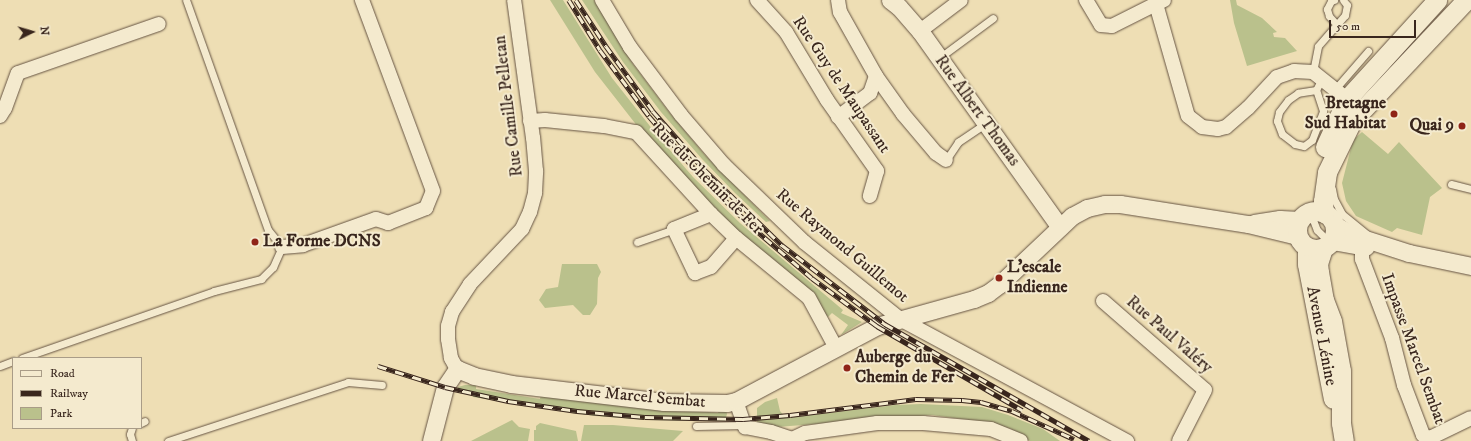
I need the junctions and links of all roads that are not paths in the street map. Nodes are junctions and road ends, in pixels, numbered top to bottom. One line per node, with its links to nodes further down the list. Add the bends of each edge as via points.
1 (186, 0): 41 (lane, via 268,230)
2 (362, 0): 41 (street, via 433,191 426,208 388,223 376,219 303,245)
3 (514, 0): 27 (street, Rue Camille Pelletan)
4 (602, 0): 44 (street, Rue Raymond Guillemot, via 634,54 724,165 804,242)
5 (757, 0): 25 (street, Rue Guy de Maupassant, via 786,32)
6 (838, 0): 21 (street, via 840,12)
7 (890, 0): 18 (street, Rue Albert Thomas)
8 (961, 0): 18 (street)
9 (1086, 0): 14 (street, via 1101,25 1112,26)
10 (1334, 0): 17 (lane, via 1327,9 1329,16)
11 (1342, 0): 17 (lane, via 1347,5 1345,15)
12 (1437, 0): 23 (main road)
13 (1466, 0): 26 (main road)
14 (1160, 2): 22 (street, via 1188,116 1202,127 1226,127 1277,77 1294,71)
15 (993, 18): 20 (lane)
16 (159, 24): 24 (street, via 18,73)
17 (1337, 25): 22 (lane, via 1318,46)
18 (920, 31): 20 (street, Rue Albert Thomas)
19 (1368, 51): 23 (lane)
20 (939, 58): 28 (street, Rue Albert Thomas)
21 (876, 76): 25 (street, via 870,93); 30 (street, via 907,120 936,153)
22 (1317, 80): 22 (lane, via 1288,100 1279,112 1277,121 1282,134 1295,144 1304,146 1312,140 1323,111); 23 (street)
23 (1342, 93): 26 (main road); 37 (main road, via 1313,187)
24 (0, 116)
25 (838, 117): 33 (street, Rue Guy de Maupassant, via 877,172)
26 (1352, 120): 29 (main road)
27 (530, 121): 34 (street, Rue du Chemin de Fer, via 545,120 604,126 636,132); 49 (street, Rue Camille Pelletan, via 536,182 530,212 522,229 470,284 456,304 448,326 448,339 451,358)
28 (986, 122): 30 (lane, via 958,142); 35 (street, Rue Albert Thomas)
29 (1334, 158): 37 (main road, via 1324,184); 40 (lane, via 1331,183 1337,207)
30 (946, 160)
31 (1450, 184): 32 (lane)
32 (1471, 189)
33 (870, 196)
34 (711, 214): 36 (street); 38 (street, Rue du Chemin de Fer)
35 (1060, 226): 37 (street, Rue Marcel Sembat, via 1087,208 1120,204 1248,224 1280,219); 44 (street, Rue Marcel Sembat, via 988,293 939,310)
36 (674, 229): 38 (street, via 695,273 711,267); 39 (lane)
37 (1316, 230): 40 (street, Rue Marcel Sembat); 50 (main road, Avenue Lénine, via 1319,272 1324,300 1332,321); 57 (main road, Avenue Lénine, via 1307,264 1327,373)
38 (736, 238): 45 (street, Rue du Chemin de Fer, via 809,298)
39 (636, 242)
40 (1370, 245): 42 (street, Rue Marcel Sembat); 53 (street, Impasse Marcel Sembat, via 1362,259 1392,338 1404,385 1422,435 1426,438 1432,437)
41 (282, 247): 46 (lane, via 273,268 261,279 206,294)
42 (1471, 266)
43 (1103, 301): 64 (street, Rue Paul Valéry, via 1205,390)
44 (900, 319): 45 (street, Rue Marcel Sembat, via 877,326); 63 (street, Rue Raymond Guillemot)
45 (836, 348): 52 (street, Rue Marcel Sembat)
46 (25, 357)
47 (12, 361): 48 (lane)
48 (0, 366)
49 (457, 369): 52 (street, Rue Marcel Sembat, via 474,376 511,384 664,402); 58 (street, via 445,387)
50 (1341, 371): 57 (main road, Avenue Lénine); 65 (main road)
51 (382, 385): 61 (lane, via 348,382)
52 (736, 401): 54 (street)
53 (1471, 418)
54 (745, 424): 55 (lane); 59 (street, via 745,427 771,432)
55 (696, 426)
56 (132, 429): 60 (lane)
57 (1343, 432)
58 (429, 440)
59 (792, 440): 62 (street, via 805,433 877,423 923,423 991,429)
60 (132, 441)
61 (168, 441)
62 (1021, 441)
63 (1127, 441)
64 (1178, 441)
65 (1356, 441)

